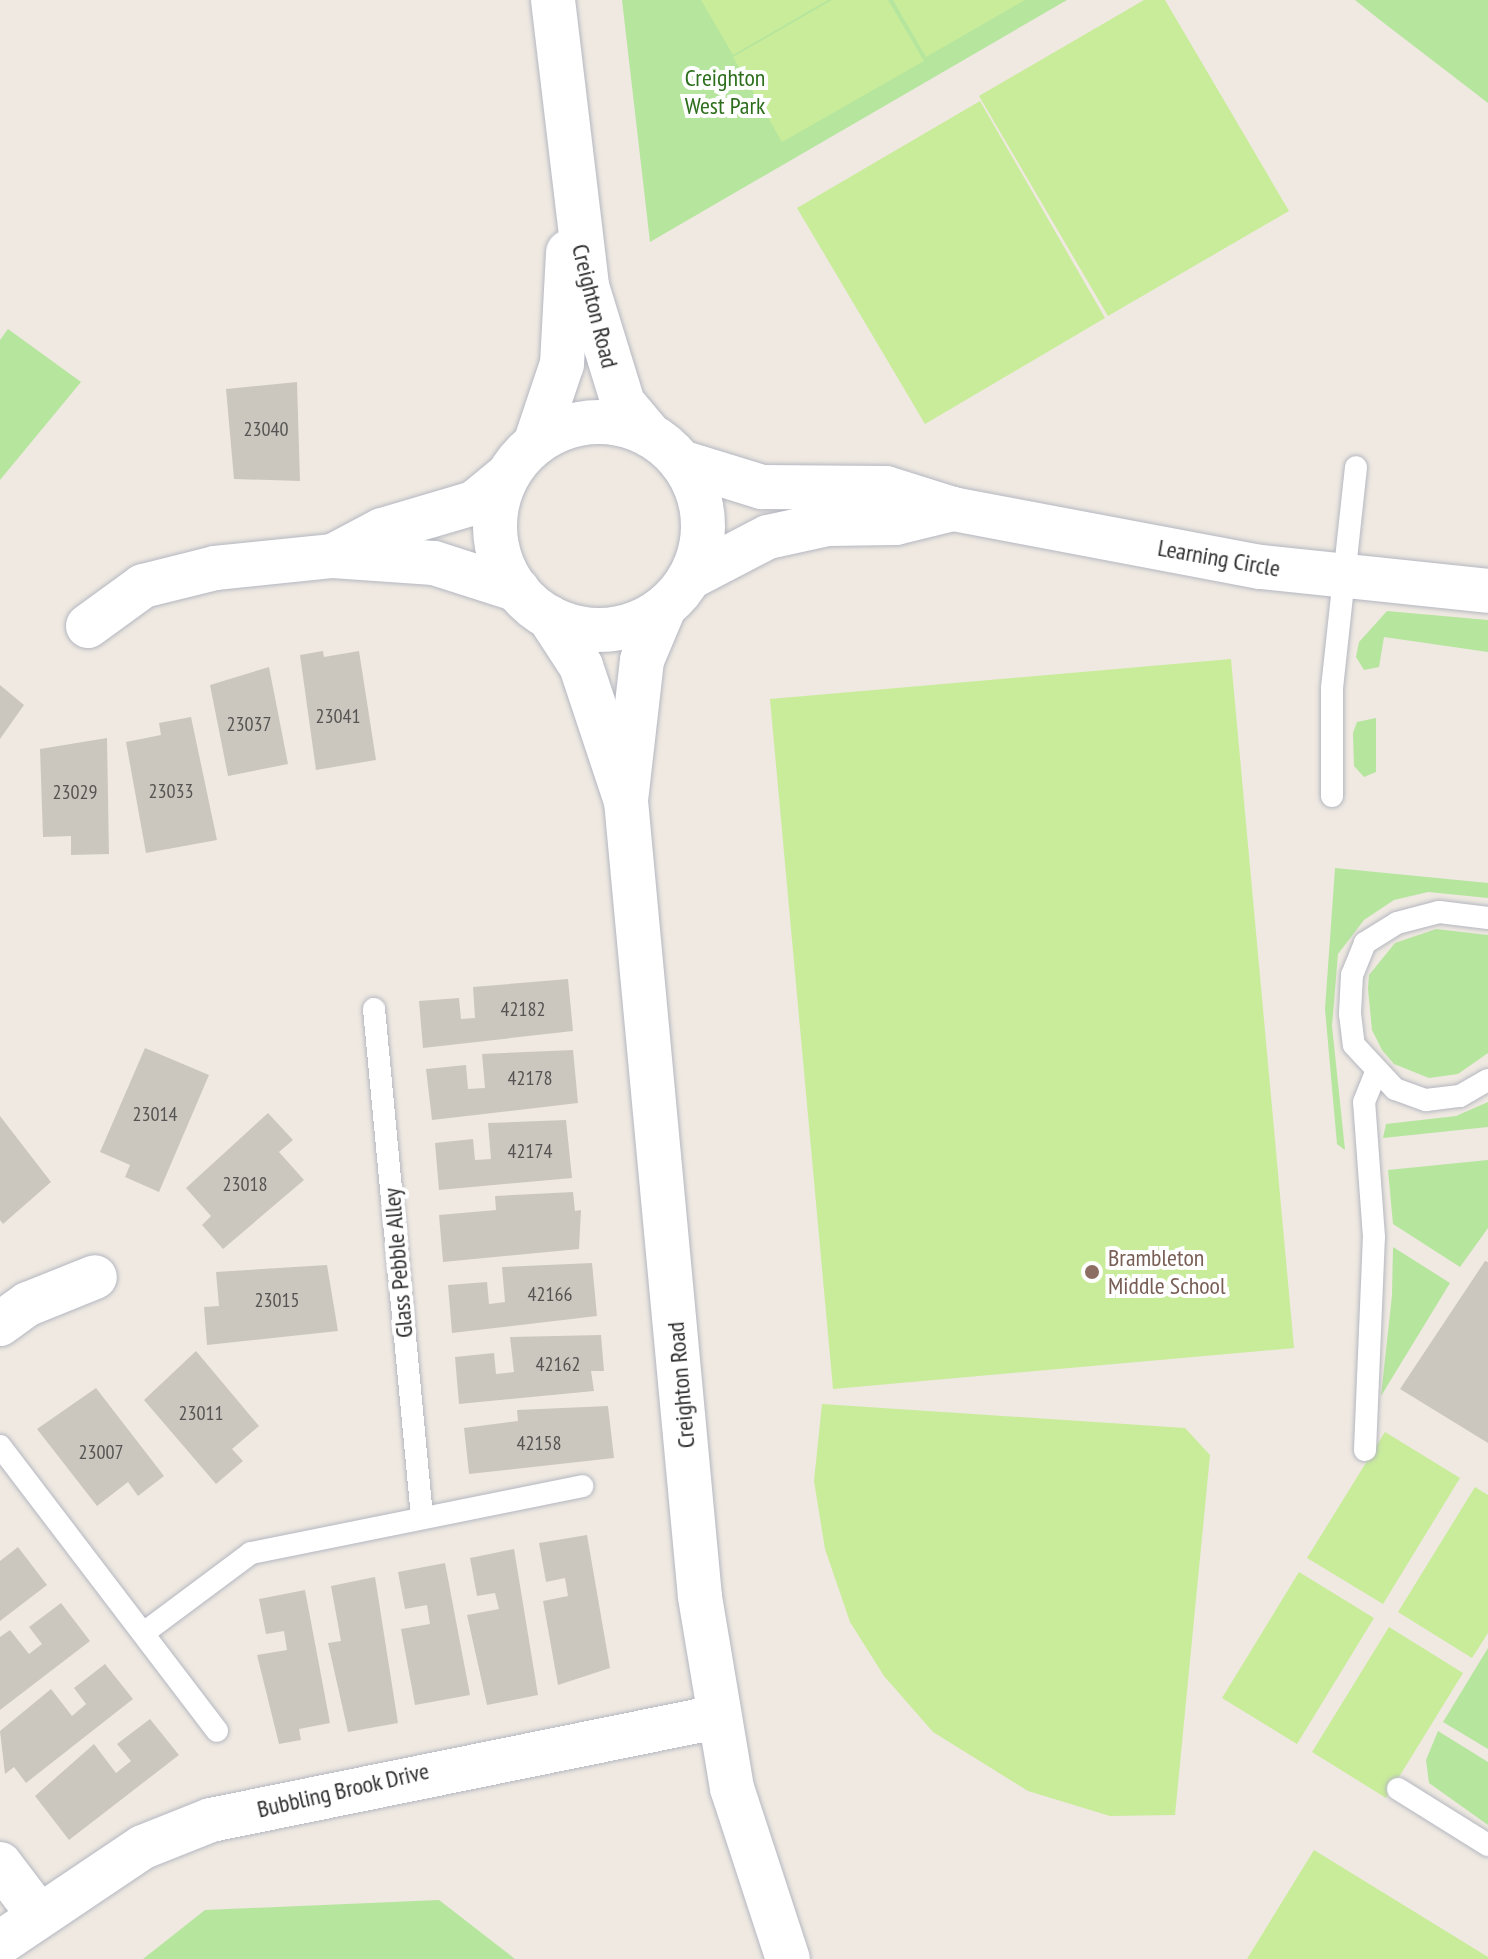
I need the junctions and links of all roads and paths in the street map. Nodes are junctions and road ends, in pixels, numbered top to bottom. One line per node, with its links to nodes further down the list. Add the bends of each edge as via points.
1 (553, 0): 2 (street, Creighton Road)
2 (573, 214): 3 (street, Creighton Road, via 605,360 623,403); 4 (street, Creighton Road, via 562,364)
3 (666, 448): 4 (street, via 591,422); 6 (street, Learning Circle, via 762,487 886,488); 10 (street, Creighton Road, via 703,518)
4 (522, 459): 7 (street, via 474,503 382,530); 11 (street, Creighton Road, via 495,534)
5 (1356, 467): 8 (lane)
6 (953, 509): 8 (street, Learning Circle); 10 (street, Learning Circle, via 896,523 828,524 768,537)
7 (333, 556): 11 (street, via 434,563); 12 (street, via 215,568 143,586)
8 (1341, 576): 9 (street, Learning Circle); 13 (lane)
9 (1488, 591)
10 (677, 593): 11 (street, via 608,630); 14 (street, Creighton Road, via 642,660)
11 (533, 604): 14 (street, Creighton Road, via 581,666)
12 (88, 626)
13 (1332, 796)
14 (626, 801): 26 (street, Creighton Road)
15 (1488, 918): 17 (lane, via 1439,912 1397,923 1365,943 1352,975 1350,1014 1354,1045)
16 (374, 1009): 24 (lane, Glass Pebble Alley)
17 (1376, 1072): 18 (lane, via 1426,1100 1460,1096); 22 (lane, via 1364,1102 1374,1237)
18 (1488, 1080)
19 (95, 1277): 20 (street, via 28,1304)
20 (0, 1324)
21 (0, 1446): 25 (lane)
22 (1365, 1450)
23 (582, 1486): 24 (lane)
24 (422, 1517): 25 (lane, via 251,1553)
25 (145, 1632): 27 (lane)
26 (717, 1717): 31 (street, Bubbling Brook Drive, via 211,1820 143,1847); 33 (street, Creighton Road)
27 (217, 1731)
28 (1398, 1789): 29 (lane)
29 (1488, 1845)
30 (0, 1864): 31 (street)
31 (38, 1914): 32 (street, Bubbling Brook Drive)
32 (0, 1943)
33 (788, 1959)

